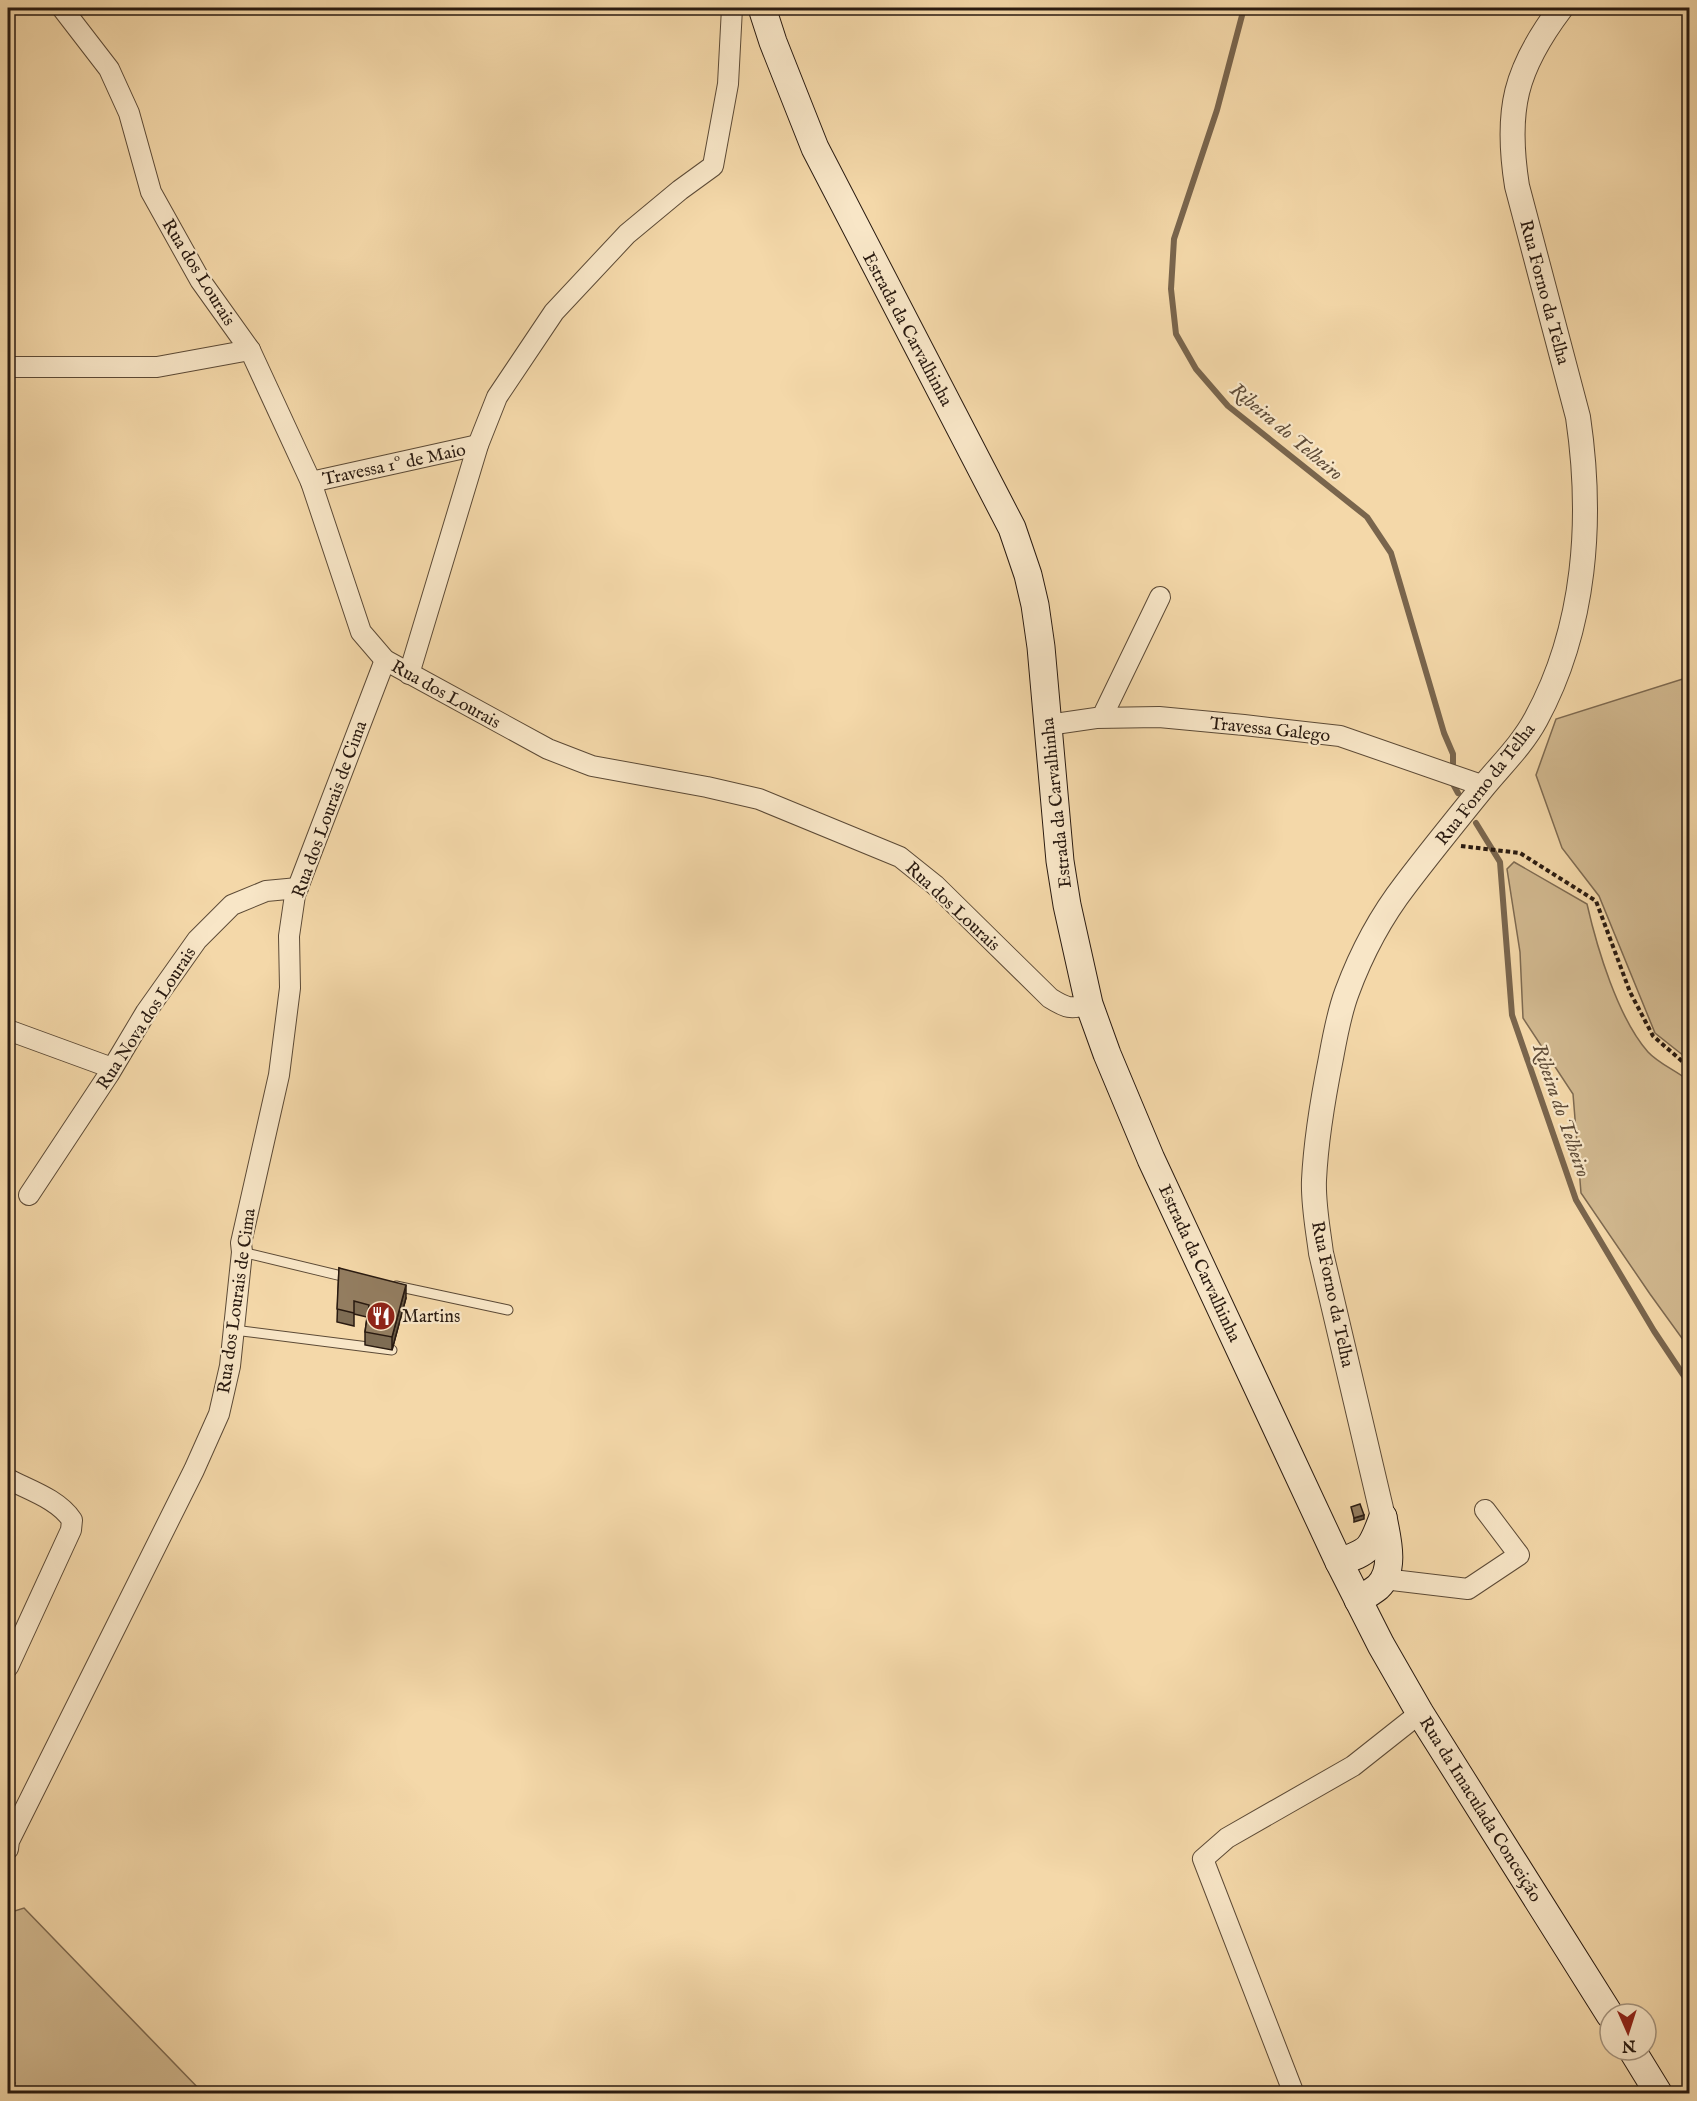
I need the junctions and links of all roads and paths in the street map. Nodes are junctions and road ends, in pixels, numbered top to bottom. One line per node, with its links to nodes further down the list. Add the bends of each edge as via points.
1 (62, 8): 5 (street, Rua dos Lourais, via 109,69 129,112 151,192 200,280)
2 (732, 8): 7 (street, via 728,84 713,166 627,234 554,312 497,397)
3 (762, 8): 13 (main road, Estrada da Carvalhinha, via 815,148 1021,550 1035,605)
4 (1561, 8): 14 (street, Rua Forno da Telha, via 1538,39 1522,74 1515,98 1512,154 1578,417 1584,454 1583,559 1576,608 1551,687 1524,739)
5 (250, 350): 6 (street, via 157,368); 8 (street, Rua dos Lourais)
6 (8, 367)
7 (478, 446): 8 (street, Travessa 1º de Maio); 11 (street)
8 (311, 482): 10 (street, Rua dos Lourais, via 361,632)
9 (1160, 597): 12 (street)
10 (385, 660): 11 (street, Rua dos Lourais); 16 (street, Rua dos Lourais de Cima)
11 (409, 674): 17 (street, Rua dos Lourais, via 548,749 592,766 759,800 900,857 935,885 1050,998 1074,1009)
12 (1102, 717): 13 (street, Travessa Galego); 14 (street, Travessa Galego, via 1159,717 1340,736)
13 (1048, 725): 17 (main road, Estrada da Carvalhinha, via 1065,894)
14 (1484, 786): 15 (street, Rua Forno da Telha)
15 (1438, 843): 20 (path, via 1520,853 1596,901 1630,992 1653,1036); 30 (street, Rua Forno da Telha, via 1384,918 1346,993 1325,1090 1314,1182 1321,1253)
16 (298, 888): 19 (street, Rua Nova dos Lourais, via 266,891 232,905 197,940); 22 (street, Rua dos Lourais de Cima, via 289,936 291,988 279,1075)
17 (1089, 1005): 31 (main road, Estrada da Carvalhinha, via 1151,1159)
18 (8, 1030): 19 (street)
19 (112, 1068): 21 (street, Rua Nova dos Lourais)
20 (1689, 1068)
21 (29, 1195)
22 (242, 1252): 23 (lane); 26 (street, Rua dos Lourais de Cima)
23 (358, 1280)
24 (391, 1286): 25 (lane)
25 (508, 1310)
26 (234, 1329): 27 (lane); 36 (street, Rua dos Lourais de Cima, via 230,1366 215,1424)
27 (392, 1350)
28 (8, 1479): 34 (street, via 57,1505 72,1520 71,1530)
29 (1485, 1510): 32 (street, via 1519,1556 1468,1589)
30 (1383, 1517): 31 (main road, via 1373,1542); 32 (main road, Rua Forno da Telha, via 1388,1556)
31 (1351, 1558): 32 (main road, via 1370,1553 1376,1556); 33 (main road, Estrada da Carvalhinha)
32 (1385, 1576): 33 (main road, via 1380,1585)
33 (1358, 1600): 35 (main road, Rua da Imaculada Conceição)
34 (8, 1667)
35 (1420, 1713): 37 (main road, Rua da Imaculada Conceição); 41 (street, via 1353,1766 1227,1838 1203,1858)
36 (8, 1843)
37 (1602, 2002)
38 (1639, 2062): 42 (main road)
39 (8, 2074): 40 (path)
40 (20, 2094)
41 (1293, 2094)
42 (1659, 2094)

